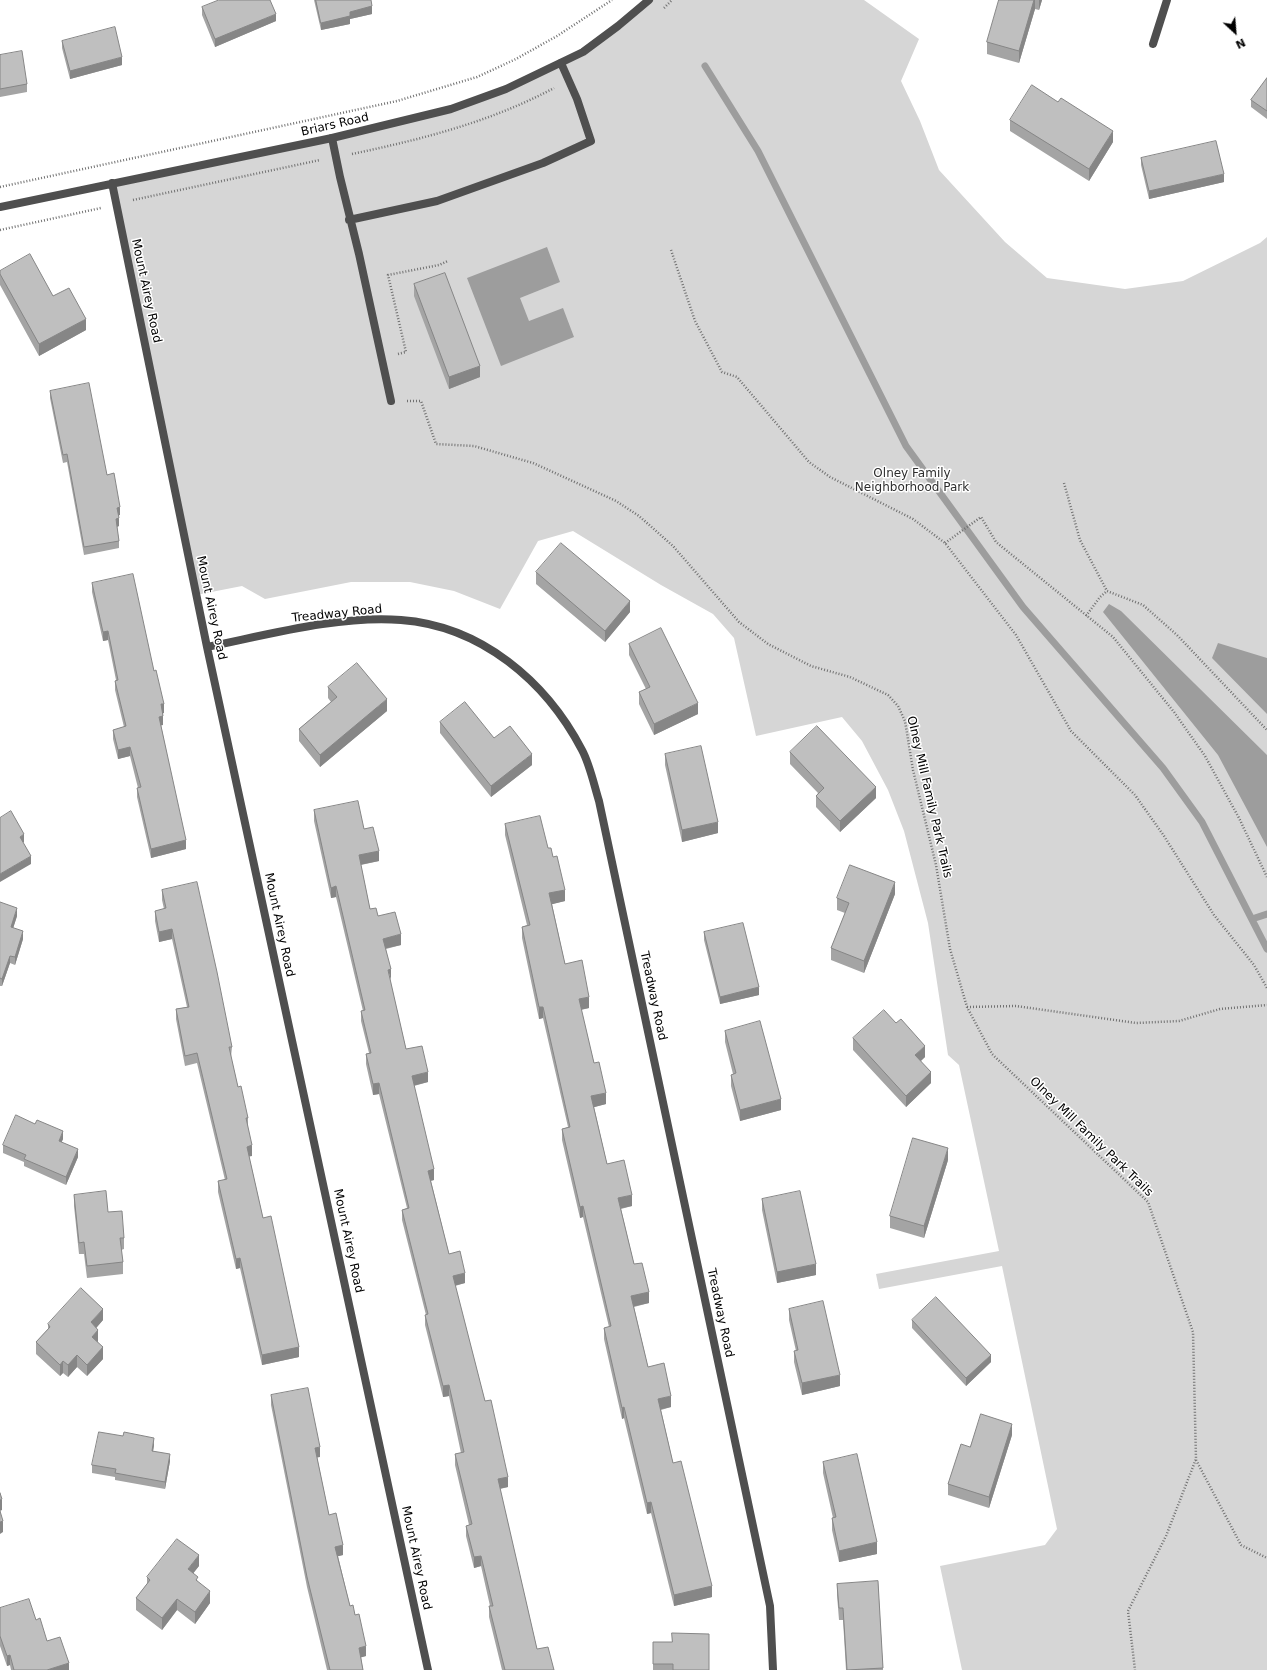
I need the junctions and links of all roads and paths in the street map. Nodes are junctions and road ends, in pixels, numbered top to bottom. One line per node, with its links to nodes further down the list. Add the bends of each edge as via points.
1 (612, 0): 8 (path, via 557,36 477,77 397,101)
2 (649, 0): 5 (street, Briars Road, via 583,52)
3 (1167, 0): 4 (street)
4 (1153, 44)
5 (561, 63): 6 (street, Briars Road, via 506,89 451,109); 10 (street, via 577,99 591,141 543,163 437,201)
6 (332, 138): 7 (street, Briars Road); 10 (street)
7 (112, 183): 9 (street, Briars Road); 19 (street, Mount Airey Road)
8 (0, 187)
9 (0, 207)
10 (349, 220): 13 (street)
11 (671, 250): 16 (path, via 695,321 722,372 736,377 809,462 830,476 913,519)
12 (448, 261): 13 (path, via 388,275 406,352)
13 (382, 358): 14 (street)
14 (391, 401): 24 (path, Olney Mill Family Park Trails, via 421,401 436,444 474,446 533,463 616,501 639,516 673,546 739,622 768,644 811,666 850,677 888,695 898,706 905,721 913,770 936,865 950,949)
15 (1064, 483): 17 (path, via 1080,540)
16 (945, 543): 18 (path, via 981,517 996,542); 22 (path, via 1016,635 1071,731 1135,795 1214,915 1254,965)
17 (1107, 591): 18 (path); 20 (path, via 1143,605 1178,635)
18 (1086, 616): 21 (path, via 1113,637 1174,712 1205,756)
19 (207, 647): 27 (street, Mount Airey Road); 28 (street, Treadway Road, via 319,625 400,620 434,624 465,635 518,668 540,690 567,724 583,751 599,802 770,1606)
20 (1267, 730)
21 (1267, 877)
22 (1267, 988)
23 (1267, 1005): 24 (path, via 1220,1009 1179,1021 1136,1024 1016,1006)
24 (968, 1007): 25 (path, Olney Mill Family Park Trails, via 992,1054 1148,1202 1193,1332)
25 (1196, 1459): 26 (path, Olney Mill Family Park Trails, via 1241,1545); 29 (path, Olney Mill Family Park Trails, via 1166,1536 1128,1611)
26 (1267, 1558)
27 (428, 1670)
28 (773, 1670)
29 (1135, 1670)

